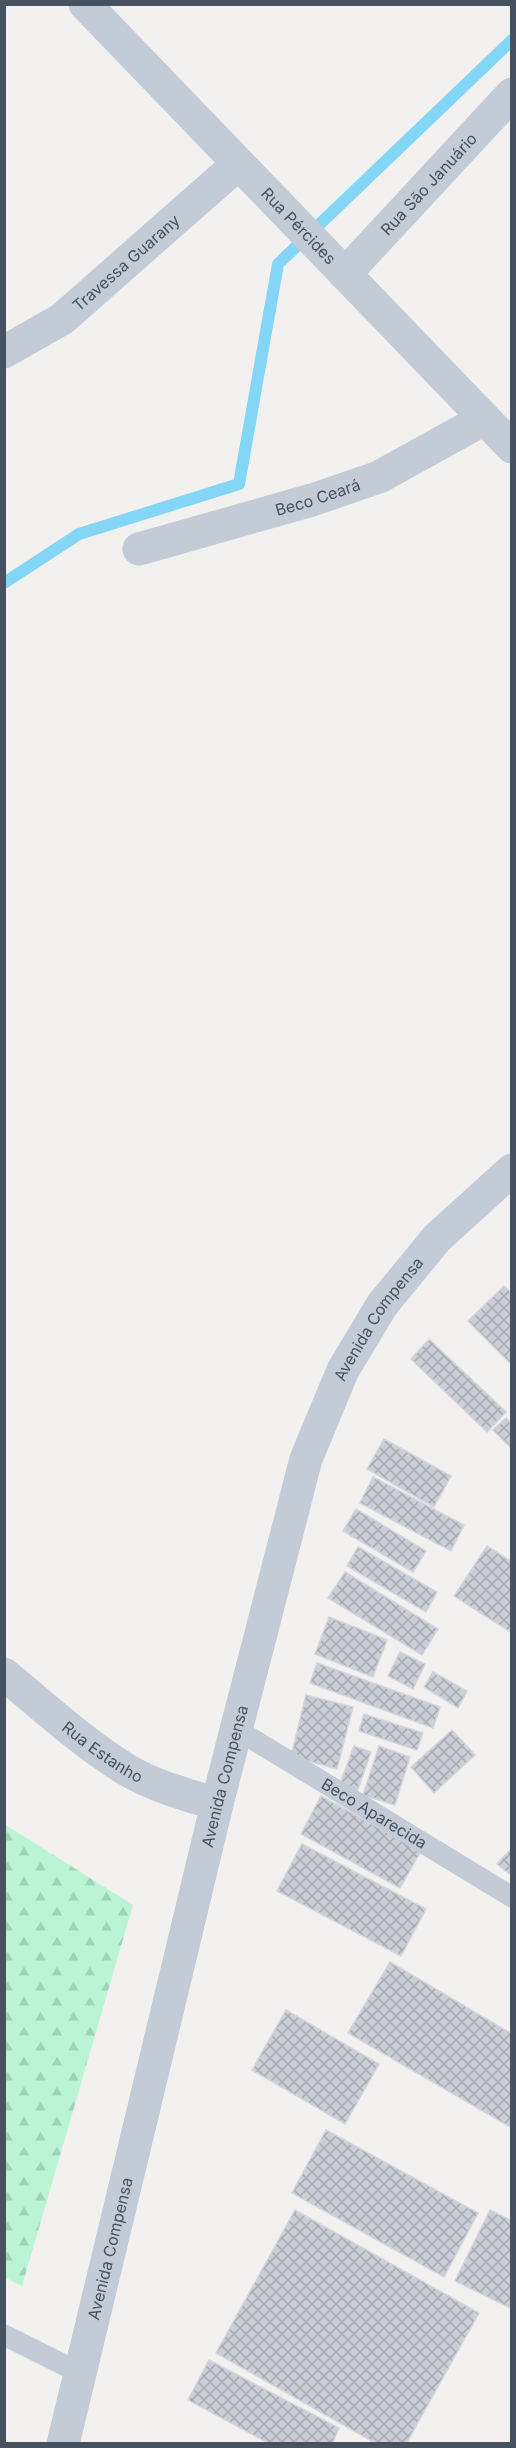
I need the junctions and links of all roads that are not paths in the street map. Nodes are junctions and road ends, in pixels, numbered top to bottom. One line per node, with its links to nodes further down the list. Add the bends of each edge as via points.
1 (85, 4): 3 (street, Rua Pércides)
2 (512, 94): 4 (street, Rua São Januário)
3 (238, 164): 4 (street, Rua Pércides); 5 (street, Travessa Guarany, via 62,320)
4 (345, 273): 6 (street, Rua Pércides)
5 (4, 352)
6 (484, 419): 7 (street, Rua Pércides); 8 (street, Beco Ceará, via 379,477)
7 (512, 447)
8 (139, 549)
9 (512, 1170): 11 (street, Avenida Compensa, via 437,1238 382,1305 343,1370 306,1459)
10 (4, 1674): 12 (street, Rua Estanho, via 129,1771)
11 (236, 1729): 12 (street, Avenida Compensa); 13 (lane, Beco Aparecida)
12 (217, 1804): 15 (street, Avenida Compensa)
13 (512, 1897)
14 (4, 2335): 15 (lane)
15 (80, 2373): 16 (street, Avenida Compensa)
16 (63, 2444)

